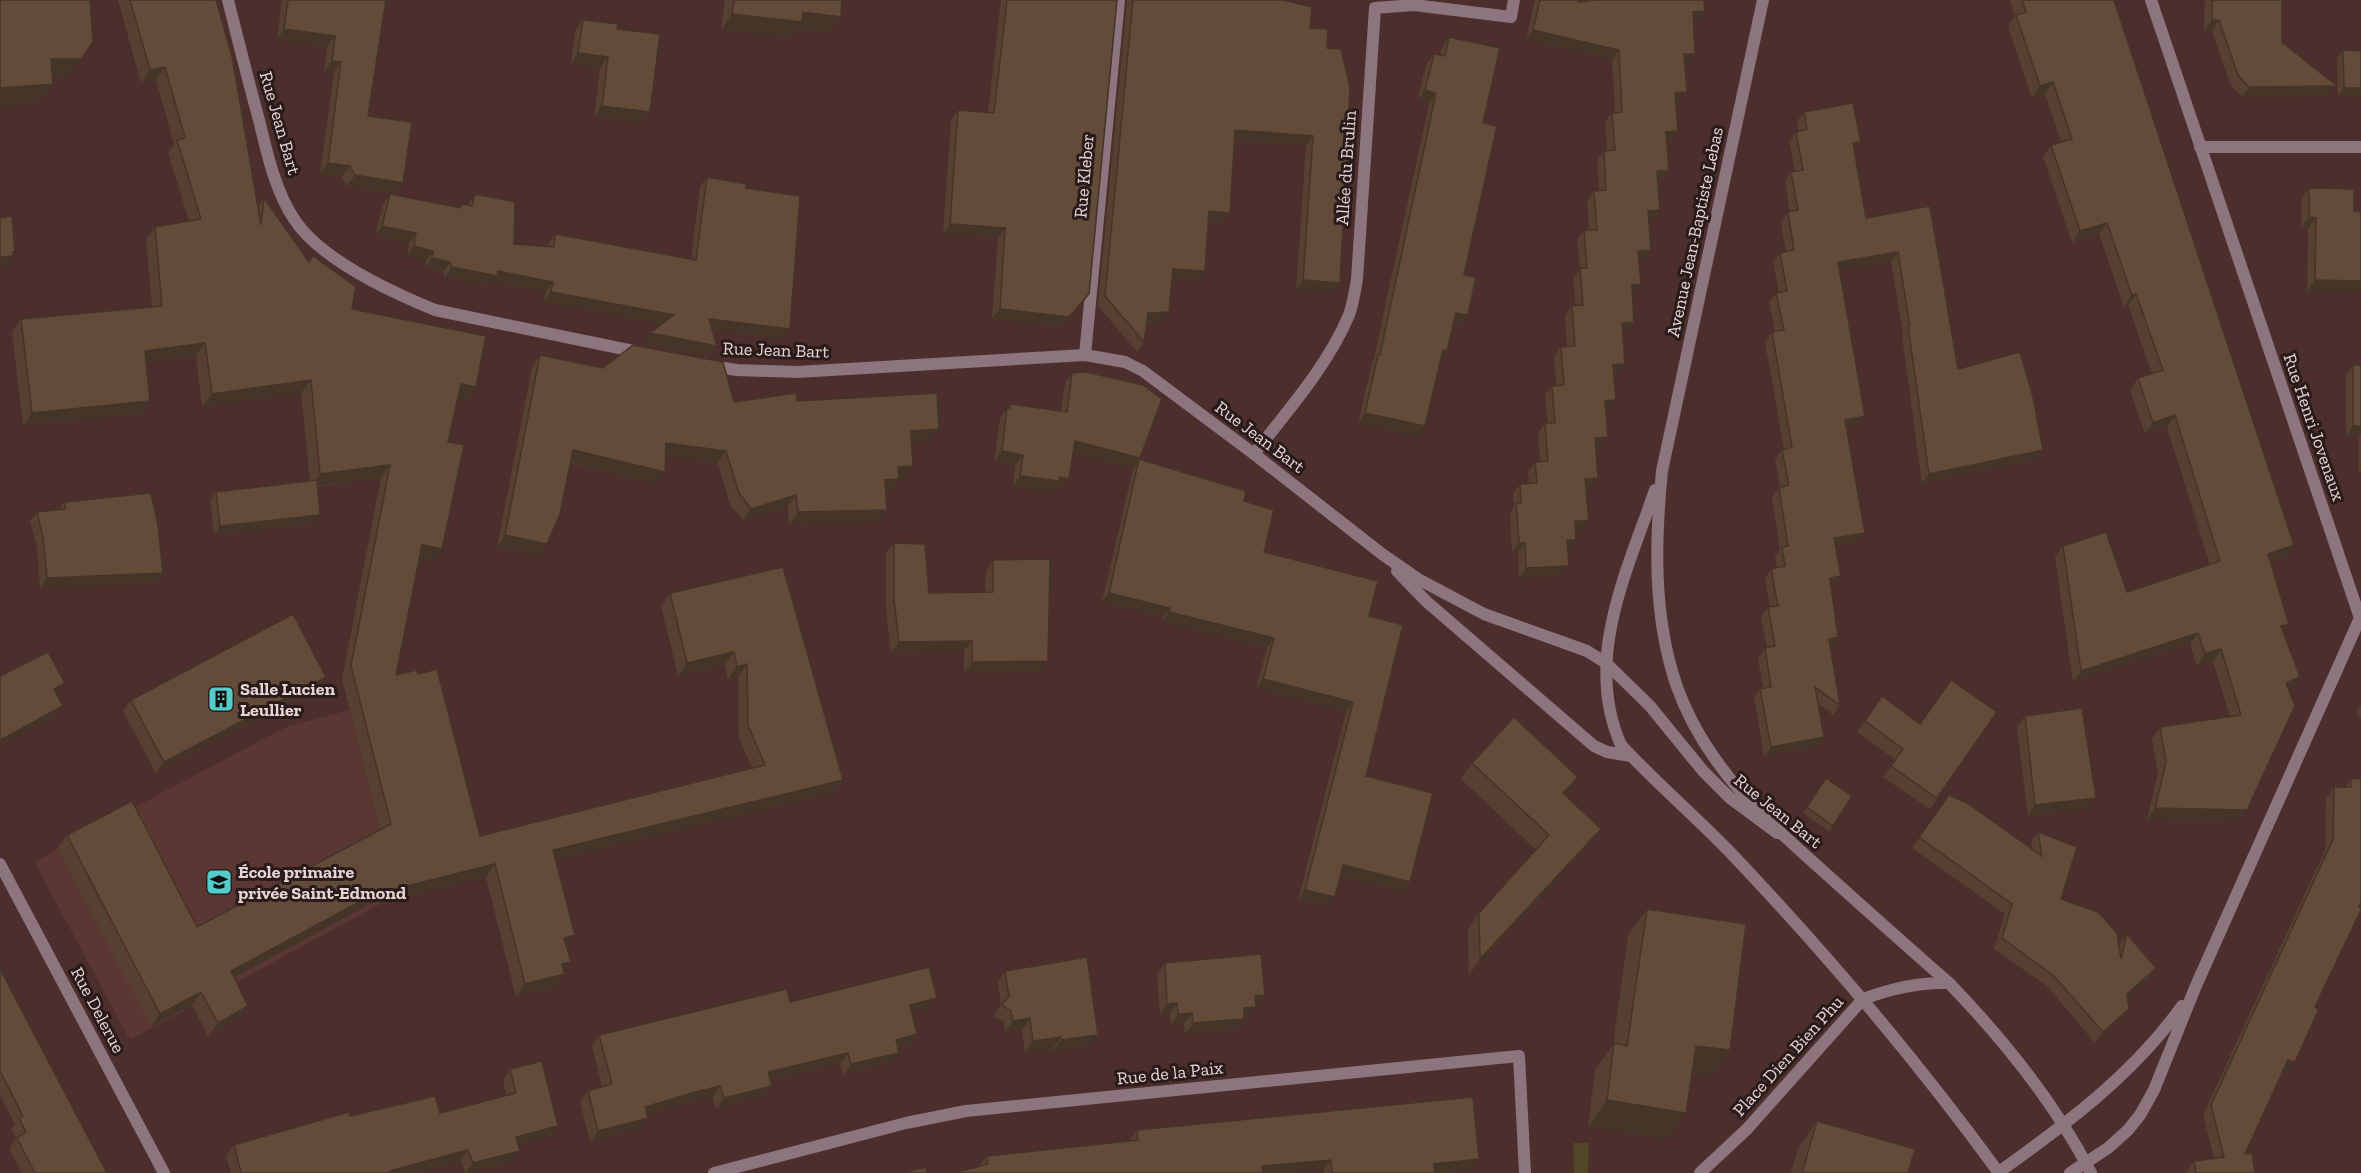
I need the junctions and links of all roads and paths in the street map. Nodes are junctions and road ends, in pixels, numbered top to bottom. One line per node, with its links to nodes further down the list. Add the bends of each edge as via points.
1 (228, 0): 8 (street, Rue Jean Bart, via 270,164 294,219 322,248 405,298 435,310)
2 (1119, 0): 9 (street, Rue Kleber)
3 (1514, 0): 11 (street, Allée du Brulin, via 1510,17 1414,5 1375,8 1357,279 1350,313 1312,380)
4 (1763, 0): 12 (street, Avenue Jean-Baptiste Lebas)
5 (2151, 0): 6 (street, Rue Henri Jovenaux)
6 (2200, 147): 7 (street); 14 (street, Rue Henri Jovenaux)
7 (2361, 147)
8 (653, 355)
9 (1085, 355): 10 (street, Rue Jean Bart, via 798,372 737,370); 11 (street, Rue Jean Bart, via 1125,362 1143,371)
10 (697, 363)
11 (1254, 454): 13 (street, Rue Jean Bart)
12 (1662, 471): 15 (street, Avenue Jean-Baptiste Lebas, via 1617,600); 17 (street, Avenue Jean-Baptiste Lebas, via 1657,576 1666,644 1676,683 1692,723 1726,776)
13 (1382, 554): 15 (street, Rue Jean Bart, via 1418,579 1484,614 1587,651); 16 (street, Rue Jean Bart, via 1427,602 1577,733 1607,752)
14 (2360, 618): 20 (street, Rue Henri Jovenaux)
15 (1606, 663): 16 (street, Avenue Jean-Baptiste Lebas, via 1612,724); 17 (street, Rue Jean Bart, via 1650,706 1730,798)
16 (1631, 756): 21 (street, via 1727,849)
17 (1788, 841): 19 (street, Rue Jean Bart)
18 (0, 864): 24 (street, Rue Delerue)
19 (1949, 983): 21 (street, Place Dien Bien Phu, via 1909,985); 22 (street, Rue Jean Bart, via 2018,1061)
20 (2195, 988): 22 (street, Rue Henri Jovenaux, via 2157,1039 2104,1093); 23 (street, Rue Henri Jovenaux, via 2140,1115)
21 (1863, 999): 27 (street, Place Dien Bien Phu, via 1747,1129); 28 (street)
22 (2063, 1126): 23 (street, Rue Jean Bart); 28 (street, Rue Henri Jovenaux)
23 (2088, 1168): 29 (street, Rue Henri Jovenaux)
24 (164, 1173)
25 (714, 1173): 26 (street, Rue de la Paix, via 966,1111 1519,1056)
26 (1525, 1173)
27 (1700, 1173)
28 (1999, 1173)
29 (2070, 1173)

